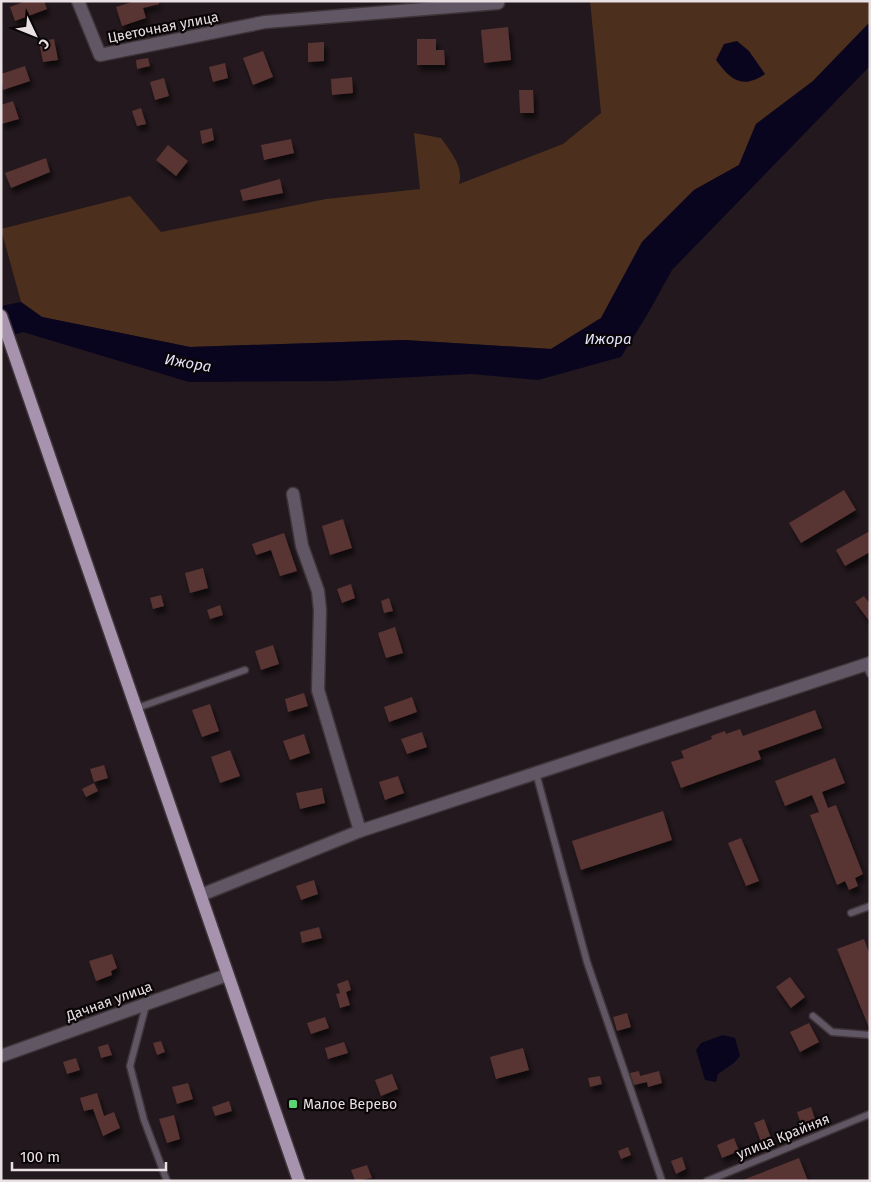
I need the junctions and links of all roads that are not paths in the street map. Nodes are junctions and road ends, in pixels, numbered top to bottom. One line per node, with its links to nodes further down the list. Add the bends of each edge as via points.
1 (78, 1): 2 (street, Цветочная улица, via 100,55 265,22)
2 (498, 2)
3 (1, 316): 7 (main road)
4 (293, 494): 9 (street, via 302,546 318,591 318,690)
5 (869, 667): 8 (street)
6 (245, 670): 7 (lane)
7 (136, 708): 10 (main road)
8 (536, 773): 9 (street); 21 (lane, via 587,962)
9 (360, 830): 10 (street)
10 (201, 895): 13 (main road)
11 (870, 906): 12 (lane)
12 (851, 913)
13 (226, 975): 14 (street, Дачная улица); 20 (main road)
14 (146, 1004): 17 (street, Дачная улица); 19 (lane, via 130,1066 144,1120)
15 (814, 1016): 16 (lane, via 832,1032)
16 (870, 1035)
17 (1, 1056)
18 (870, 1114): 22 (lane, улица Крайняя)
19 (167, 1181)
20 (299, 1181)
21 (662, 1181)
22 (706, 1181)

